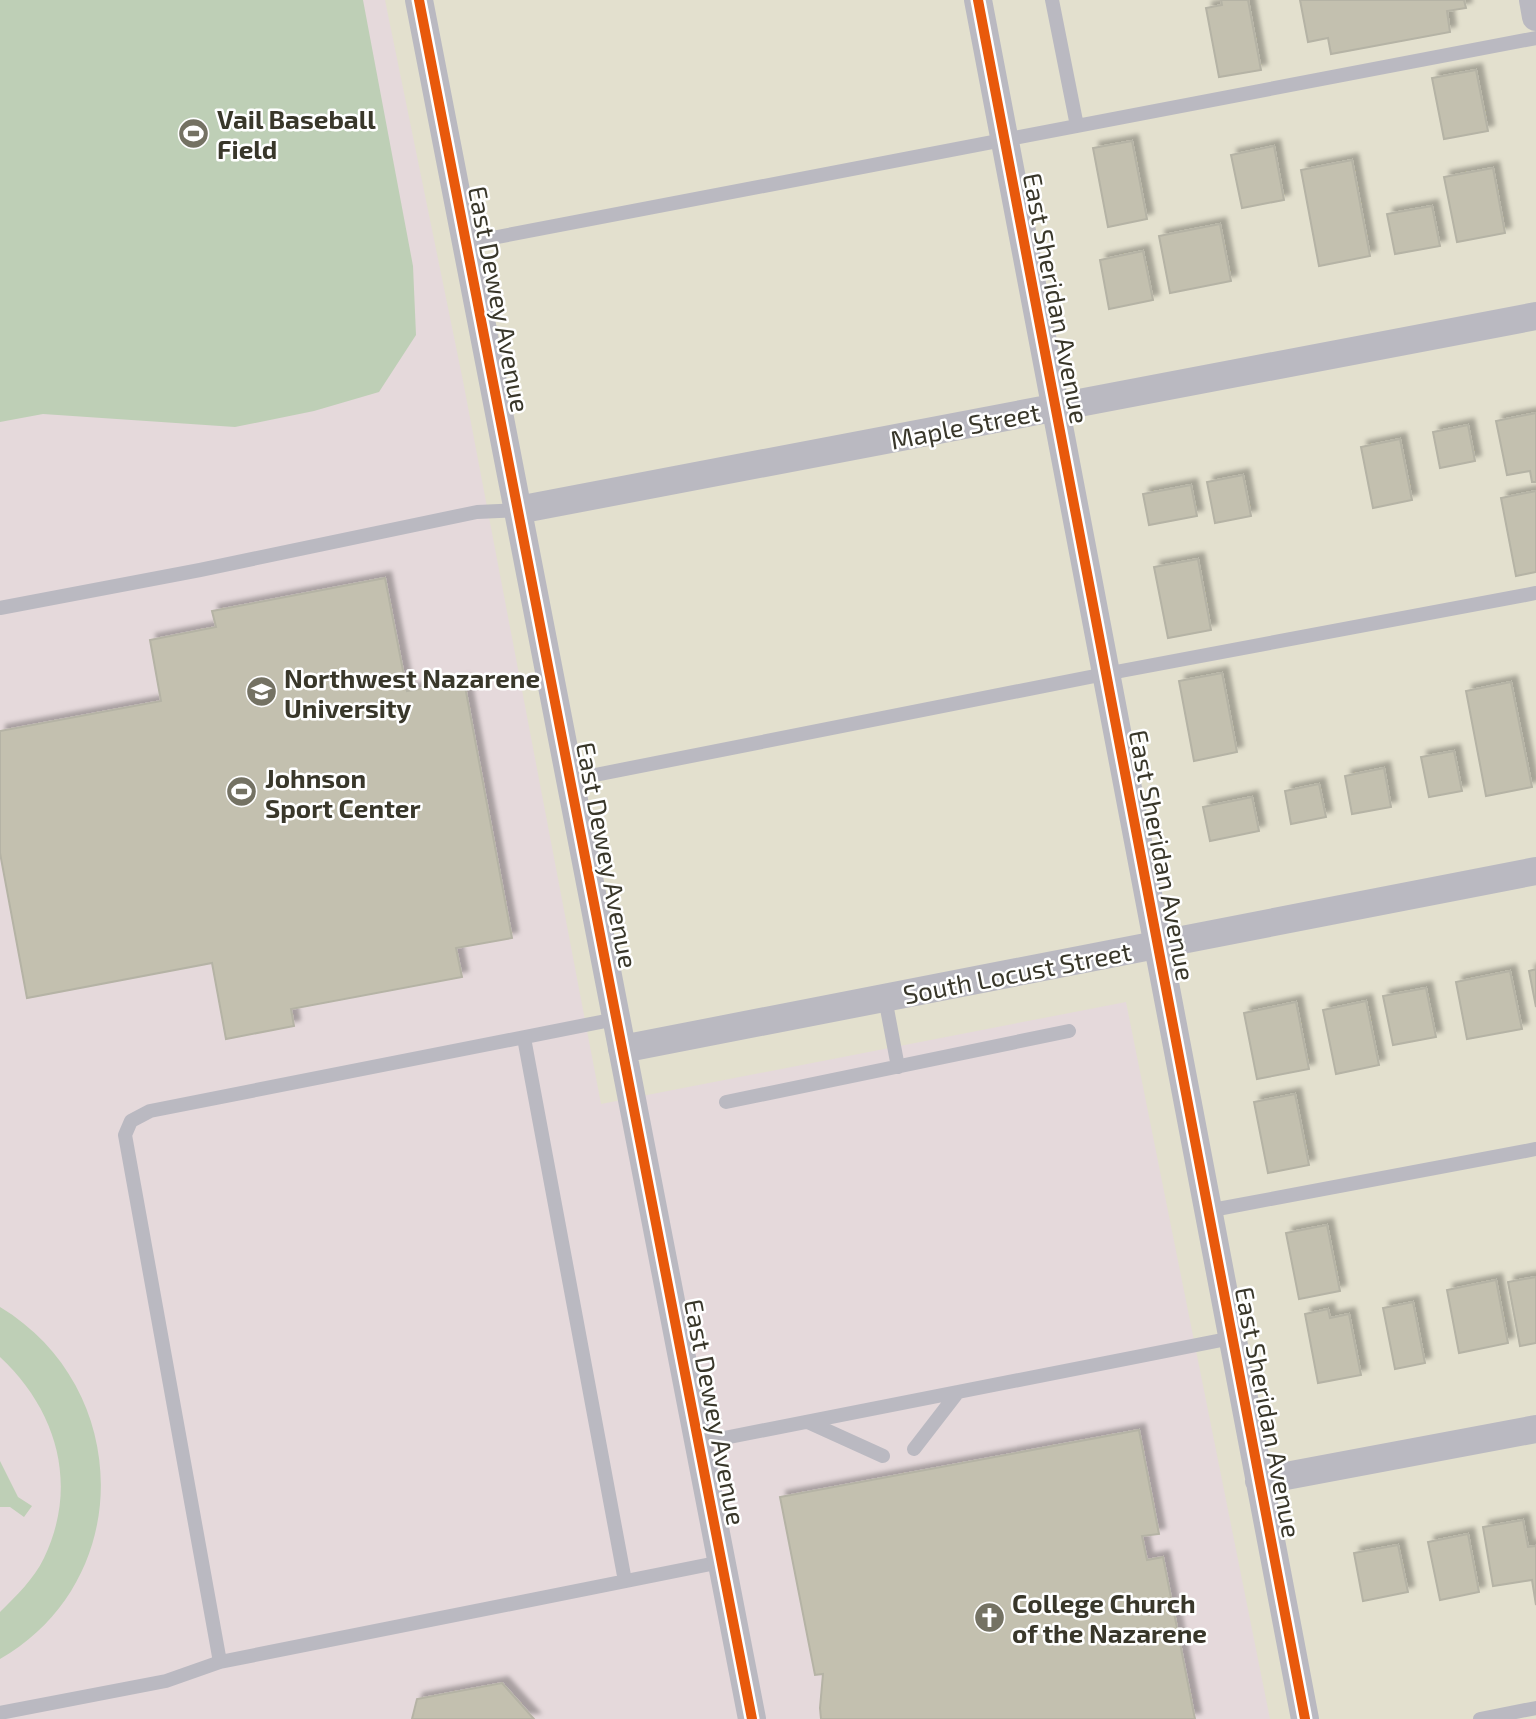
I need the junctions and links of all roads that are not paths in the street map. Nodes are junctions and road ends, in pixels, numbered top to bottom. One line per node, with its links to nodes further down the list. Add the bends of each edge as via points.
1 (419, 0): 9 (street, East Dewey Avenue)
2 (978, 0): 8 (street, East Sheridan Avenue)
3 (1052, 0): 7 (lane)
4 (1533, 0): 5 (street)
5 (1536, 17)
6 (1536, 38): 7 (lane)
7 (1077, 126): 8 (lane)
8 (1005, 141): 9 (lane); 11 (street, East Sheridan Avenue)
9 (466, 243): 12 (street, East Dewey Avenue)
10 (1536, 316): 11 (street, Maple Street)
11 (1055, 408): 12 (street, Maple Street); 15 (street, East Sheridan Avenue)
12 (518, 510): 14 (lane, via 477,512); 16 (street, East Dewey Avenue)
13 (1536, 593): 15 (lane)
14 (0, 608)
15 (1105, 674): 16 (lane); 18 (street, East Sheridan Avenue)
16 (570, 780): 20 (street, East Dewey Avenue)
17 (1536, 872): 18 (street, South Locust Street)
18 (1157, 945): 19 (street, South Locust Street); 27 (street, East Sheridan Avenue)
19 (885, 998): 23 (street, South Locust Street); 24 (lane)
20 (616, 1019): 22 (lane); 23 (street, East Dewey Avenue)
21 (1069, 1031): 24 (lane)
22 (524, 1038): 37 (lane); 38 (lane, via 150,1111 131,1121 125,1135)
23 (622, 1049): 32 (street, East Dewey Avenue)
24 (898, 1067): 25 (lane)
25 (726, 1102)
26 (1536, 1149): 27 (lane)
27 (1207, 1211): 28 (street, East Sheridan Avenue)
28 (1232, 1338): 29 (lane); 35 (street, East Sheridan Avenue)
29 (958, 1392): 30 (lane); 33 (lane)
30 (808, 1422): 32 (lane); 34 (lane)
31 (1536, 1429): 35 (street)
32 (699, 1443): 36 (street, East Dewey Avenue)
33 (914, 1449)
34 (883, 1456)
35 (1259, 1482): 42 (street, East Sheridan Avenue)
36 (721, 1562): 37 (lane); 41 (street, East Dewey Avenue)
37 (625, 1581): 38 (lane)
38 (220, 1662): 40 (lane, via 166,1681)
39 (1536, 1708): 43 (lane)
40 (0, 1713)
41 (752, 1719)
42 (1305, 1719)
43 (1480, 1719)

